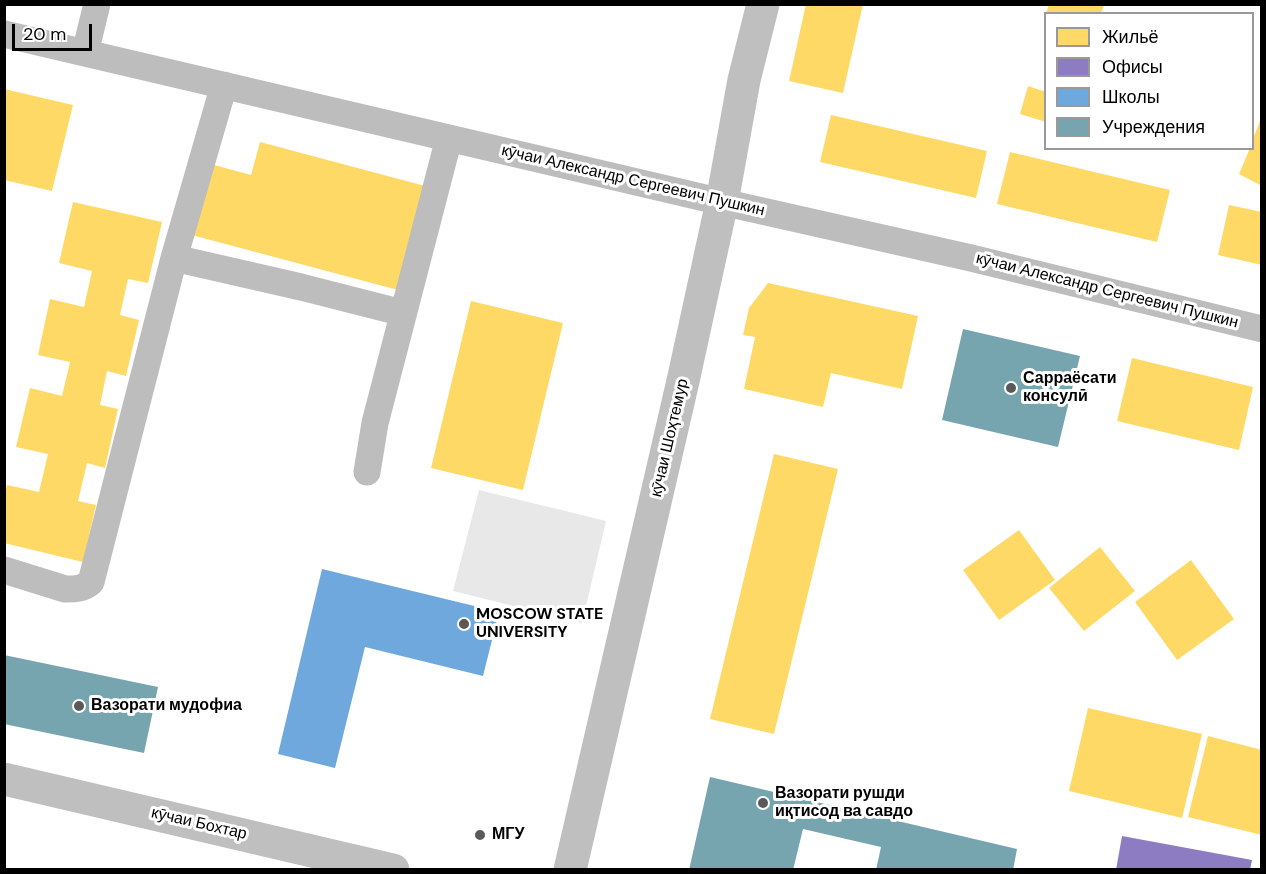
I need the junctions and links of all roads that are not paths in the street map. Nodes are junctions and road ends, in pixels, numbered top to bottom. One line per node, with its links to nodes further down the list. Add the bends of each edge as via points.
1 (97, 4): 4 (street)
2 (763, 4): 7 (main road, кӯчаи Шоҳтемур, via 744,80)
3 (4, 34): 4 (street, кӯчаи Александр Сергеевич Пушкин)
4 (85, 53): 5 (street, кӯчаи Александр Сергеевич Пушкин)
5 (224, 85): 6 (street, кӯчаи Александр Сергеевич Пушкин); 8 (street)
6 (449, 138): 7 (street, кӯчаи Александр Сергеевич Пушкин); 9 (street)
7 (722, 202): 10 (street, кӯчаи Александр Сергеевич Пушкин); 15 (main road, кӯчаи Шоҳтемур)
8 (174, 258): 9 (street); 12 (street, via 91,582 85,587 65,589)
9 (403, 313): 11 (street, via 375,423)
10 (1262, 329)
11 (368, 472)
12 (4, 570)
13 (4, 779): 14 (main road, кӯчаи Бохтар)
14 (393, 870)
15 (570, 870)

